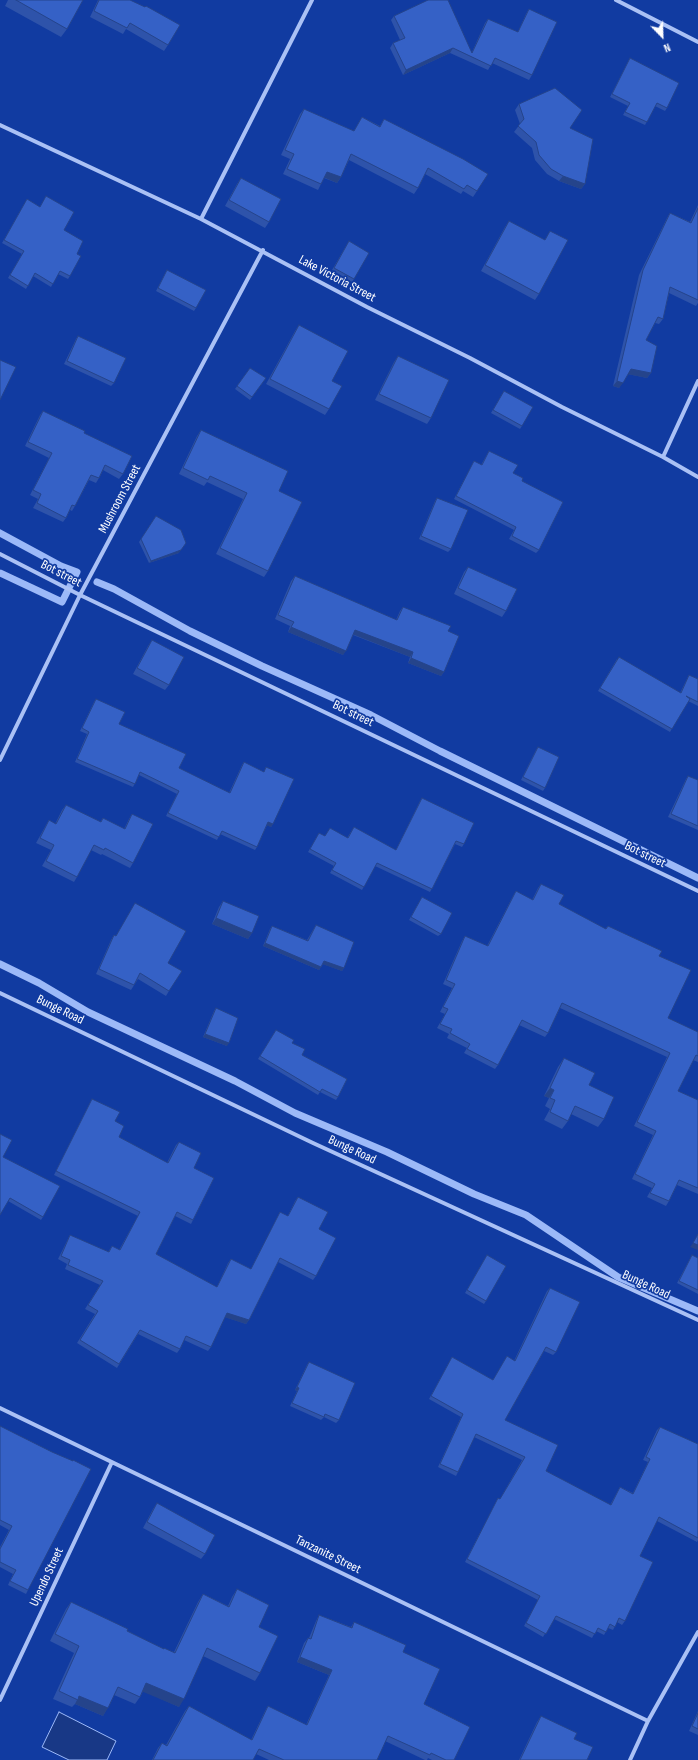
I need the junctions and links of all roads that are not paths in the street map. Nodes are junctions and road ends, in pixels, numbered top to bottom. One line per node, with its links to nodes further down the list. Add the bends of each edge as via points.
1 (312, 0): 5 (street)
2 (616, 0): 3 (street)
3 (698, 42)
4 (0, 125): 5 (street, Lake Victoria Street)
5 (201, 219): 6 (street, Lake Victoria Street)
6 (263, 250): 8 (street, Lake Victoria Street, via 562,408); 11 (street, Mushroom Street)
7 (698, 381): 8 (street)
8 (663, 457): 9 (street, Lake Victoria Street)
9 (698, 477)
10 (0, 554): 11 (street, Bot street)
11 (80, 594): 12 (street, Mushroom Street); 13 (street, Bot street)
12 (0, 760)
13 (698, 891)
14 (0, 993): 15 (street, Bunge Road, via 320,1146)
15 (698, 1320)
16 (0, 1408): 17 (street, Tanzanite Street)
17 (112, 1462): 19 (street, Upendo Street); 20 (street, Tanzanite Street)
18 (698, 1632): 20 (street)
19 (0, 1700)
20 (648, 1721): 21 (street)
21 (630, 1760)

